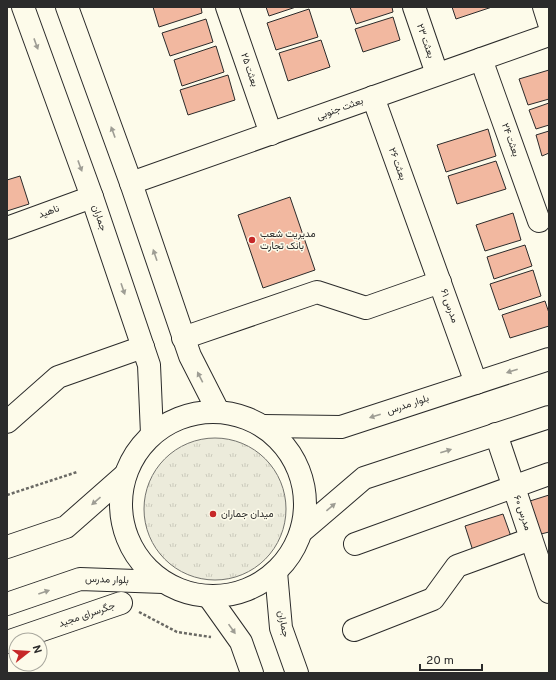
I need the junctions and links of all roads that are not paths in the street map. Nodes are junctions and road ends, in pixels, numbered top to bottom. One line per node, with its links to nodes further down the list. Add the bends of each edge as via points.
1 (23, 7): 13 (street, جماران, one-way to 13)
2 (67, 7): 12 (street, one-way to 2)
3 (227, 7): 11 (street, بعثت ۲۵)
4 (414, 7): 9 (street, بعثت ۲۳)
5 (544, 7): 6 (street)
6 (549, 23)
7 (549, 35): 8 (street, بعثت جنوبی)
8 (481, 59): 9 (street, بعثت جنوبی); 14 (street, بعثت ۲۴)
9 (437, 74): 10 (street, بعثت جنوبی)
10 (374, 97): 11 (street, بعثت جنوبی); 16 (street, بعثت ۲۶)
11 (271, 134): 12 (street, بعثت جنوبی)
12 (131, 183): 18 (street, one-way to 12)
13 (92, 197): 15 (street, ناهید); 19 (street, جماران, one-way to 19)
14 (539, 220)
15 (7, 228)
16 (421, 230): 17 (street, مدرس ۶۱)
17 (440, 282): 18 (street, via 366,308 317,292); 21 (street, مدرس ۶۱)
18 (183, 338): 22 (street, one-way to 18)
19 (143, 347): 24 (street, via 58,377); 26 (street, جماران, via 149,365)
20 (549, 359): 21 (street, بلوار مدرس, one-way to 21)
21 (476, 383): 25 (street, بلوار مدرس, one-way to 25, via 341,427)
22 (218, 411): 25 (street, via 242,416); 26 (street, via 194,413 172,421)
23 (549, 417): 27 (street)
24 (7, 422)
25 (263, 426): 31 (street, via 281,442 295,461 303,484 306,508)
26 (152, 434): 29 (street, via 136,453)
27 (496, 434): 30 (street, مدرس ۶۰); 31 (street, one-way to 27, via 364,478)
28 (549, 474): 30 (street)
29 (125, 475): 34 (street, one-way to 34, via 66,527); 36 (street, via 121,499 122,524 131,546 145,566)
30 (513, 486): 32 (street, مدرس ۶۰); 33 (street)
31 (301, 532): 35 (street, via 291,554)
32 (531, 538): 37 (street, مدرس ۶۰); 41 (street, via 457,566 433,599)
33 (355, 544)
34 (7, 547)
35 (276, 572): 38 (street, via 256,586 234,595); 44 (street, جماران, via 282,628)
36 (163, 582): 38 (street, via 185,593); 40 (street, بلوار مدرس, one-way to 36, via 80,579)
37 (549, 592)
38 (209, 597): 43 (street, one-way to 43, via 241,642)
39 (121, 603): 42 (street, جگرسرای مجید)
40 (7, 604)
41 (354, 630)
42 (7, 642)
43 (252, 673)
44 (297, 673)

